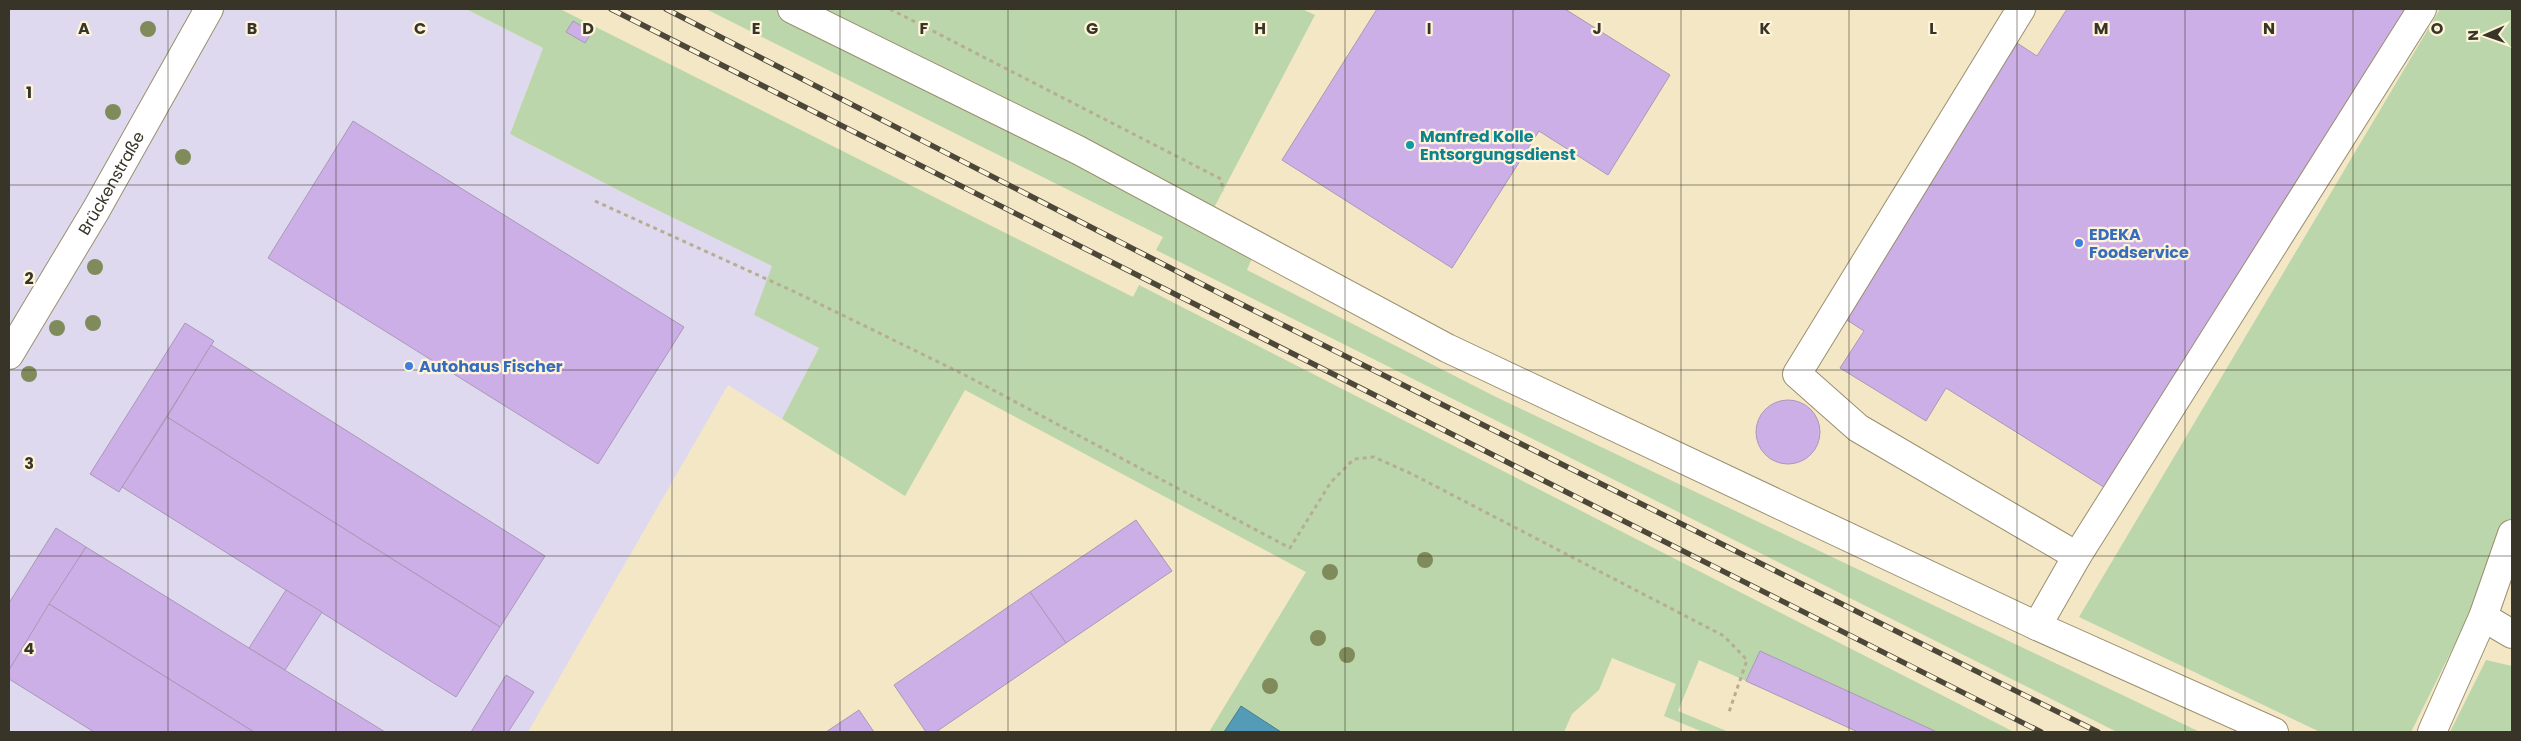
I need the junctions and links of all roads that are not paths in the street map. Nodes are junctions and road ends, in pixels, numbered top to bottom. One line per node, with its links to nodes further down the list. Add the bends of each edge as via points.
1 (209, 9): 5 (street, Brückenstraße, via 96,210)
2 (792, 9): 10 (street, via 1078,150 1448,348)
3 (2021, 9): 8 (street, via 1797,374 1858,428)
4 (2422, 9): 8 (street)
5 (17, 323): 6 (street, Brückenstraße)
6 (9, 355)
7 (2512, 534): 9 (street)
8 (2077, 556): 10 (street)
9 (2483, 617): 11 (street); 13 (street)
10 (2037, 626): 12 (street)
11 (2512, 634)
12 (2274, 732)
13 (2432, 732)

